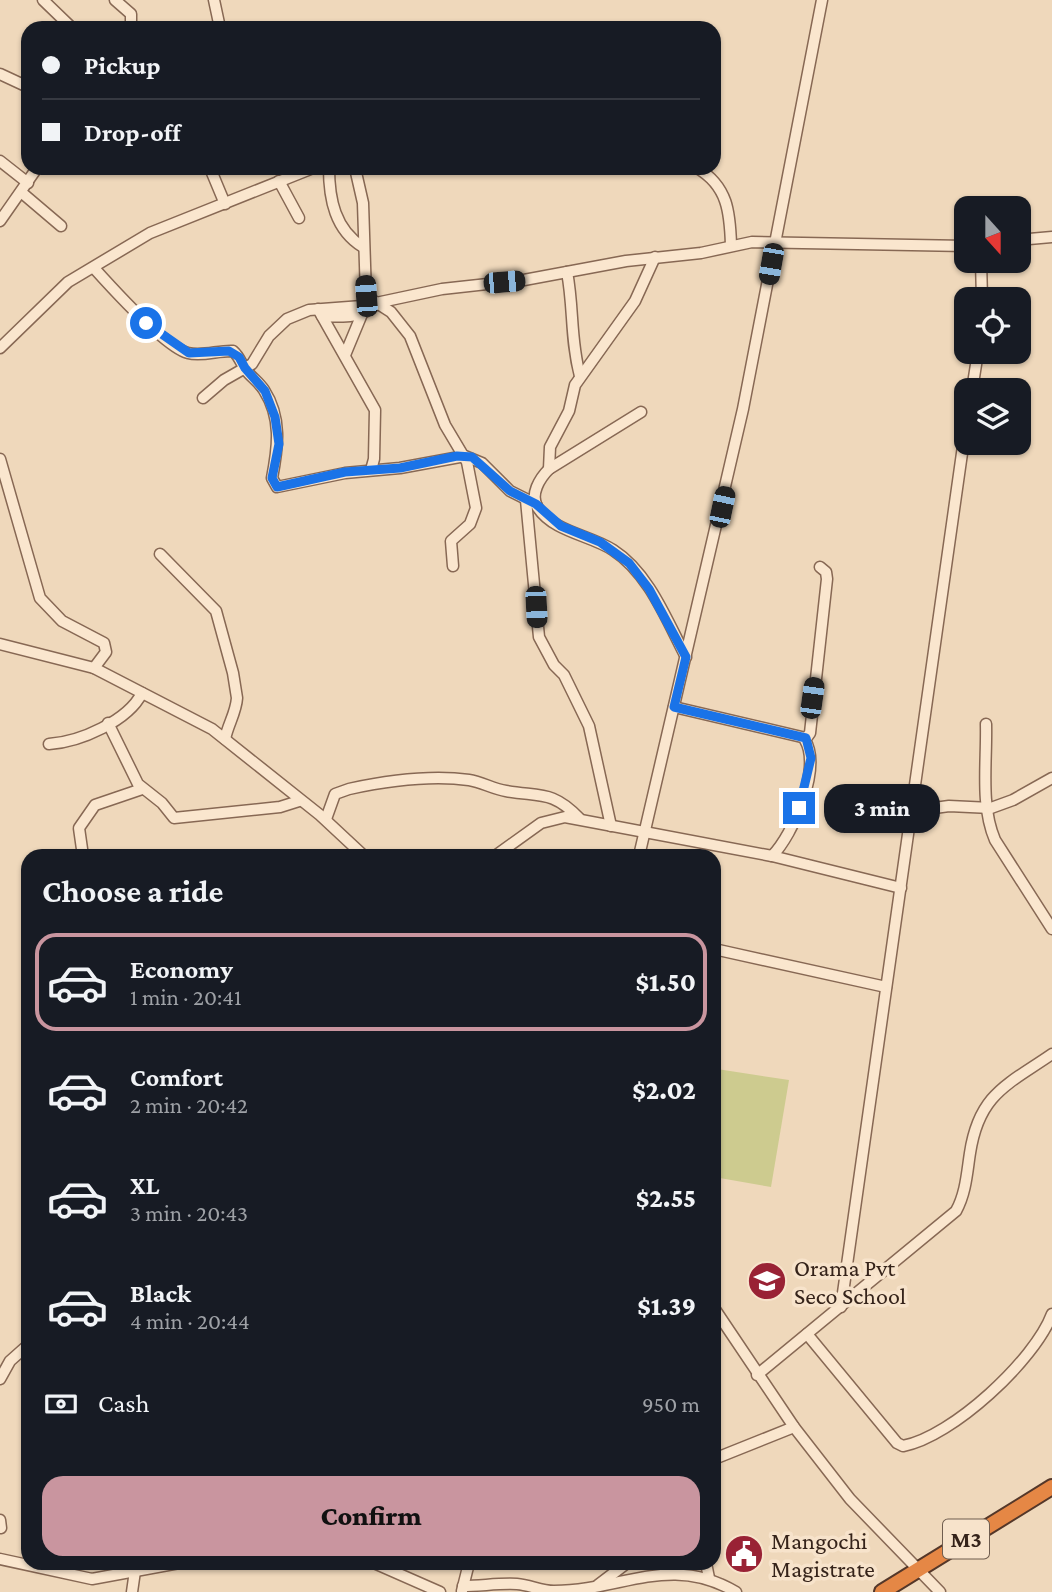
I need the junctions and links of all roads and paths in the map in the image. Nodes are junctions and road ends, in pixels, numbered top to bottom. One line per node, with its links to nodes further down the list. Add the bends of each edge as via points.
1 (43, 0): 5 (street)
2 (115, 0): 6 (street, via 131,14)
3 (214, 0): 7 (street)
4 (822, 0): 26 (street)
5 (65, 21)
6 (131, 21)
7 (218, 21)
8 (0, 74): 9 (street)
9 (21, 84)
10 (0, 161): 18 (street)
11 (33, 175): 18 (street)
12 (213, 175): 20 (street)
13 (295, 175): 17 (street)
14 (330, 175): 29 (street, via 332,210 350,237)
15 (357, 175): 29 (street, via 363,203)
16 (706, 175): 27 (street, via 726,200)
17 (279, 181): 20 (street); 21 (street)
18 (28, 183): 19 (street)
19 (21, 192): 22 (street); 23 (street)
20 (225, 204): 31 (street, via 150,233)
21 (299, 218)
22 (0, 221)
23 (61, 226)
24 (1052, 237): 25 (street)
25 (1031, 239)
26 (775, 243): 27 (street); 28 (street); 52 (street, via 743,409)
27 (731, 245): 30 (street)
28 (954, 246)
29 (363, 247): 33 (street, via 366,296)
30 (655, 257): 32 (street); 39 (street, via 635,301)
31 (94, 268): 36 (street, via 61,288); 38 (street, via 140,317 183,351 233,351)
32 (568, 272): 33 (street); 39 (street, via 572,343)
33 (377, 303): 34 (street); 35 (street); 43 (street, via 391,312 410,336 445,425)
34 (320, 313): 35 (street); 37 (street); 38 (street, via 287,318)
35 (362, 314): 37 (street)
36 (0, 348)
37 (345, 355): 46 (street, via 375,410)
38 (245, 368): 40 (street); 46 (street, via 265,391 275,417 279,439 272,478 275,486)
39 (580, 376): 45 (street, via 550,447)
40 (203, 398)
41 (641, 412): 45 (street)
42 (962, 455): 65 (street)
43 (465, 456): 46 (street); 47 (street, via 482,463 510,491); 49 (street, via 476,508 470,524 451,541)
44 (0, 459): 53 (street, via 37,591 62,621 104,643 106,652)
45 (549, 469): 47 (street)
46 (371, 470)
47 (531, 502): 52 (street, via 561,526 600,542 629,563 649,589); 68 (street, via 539,638 589,726)
48 (160, 554): 59 (street, via 210,603 220,619 237,698)
49 (453, 566)
50 (820, 567): 58 (street, via 826,572 826,591)
51 (0, 644): 53 (street)
52 (686, 657): 55 (street)
53 (94, 668): 54 (street)
54 (142, 692): 56 (street, via 131,709); 59 (street)
55 (674, 707): 58 (street); 69 (street)
56 (108, 723): 60 (street, via 73,740); 62 (street)
57 (986, 724): 64 (street)
58 (806, 738): 74 (street, via 811,758 803,799 786,842)
59 (225, 739): 63 (street)
60 (49, 744)
61 (1052, 778): 64 (street, via 1013,800)
62 (142, 789): 63 (street, via 176,819 281,807); 70 (street, via 91,808 79,828)
63 (299, 800): 67 (street)
64 (986, 808): 65 (street, via 949,806); 76 (street, via 995,840)
65 (914, 811): 75 (street)
66 (579, 818): 67 (street, via 545,794 506,792 471,780 450,779 340,792 332,798); 68 (street); 72 (street, via 541,823)
67 (326, 819): 71 (street)
68 (611, 825): 69 (street)
69 (644, 834): 73 (street); 74 (street)
70 (82, 849)
71 (357, 849)
72 (505, 849)
73 (641, 849)
74 (772, 856): 75 (street)
75 (901, 888): 78 (street)
76 (1052, 929)
77 (721, 951): 78 (street)
78 (886, 988): 80 (street)
79 (1052, 1054): 80 (street, via 984,1106 973,1131 956,1210)
80 (841, 1307): 83 (street)
81 (1052, 1314): 83 (street, via 1034,1348 994,1391 942,1427 903,1446)
82 (721, 1319): 86 (street)
83 (807, 1334): 86 (street)
84 (21, 1352): 85 (street)
85 (2, 1372)
86 (757, 1375): 87 (street)
87 (794, 1427): 88 (street); 94 (street, via 850,1499)
88 (721, 1456)
89 (1052, 1488): 94 (highway, M3)
90 (0, 1520): 91 (street)
91 (1, 1528)
92 (0, 1559): 93 (street)
93 (21, 1564)
94 (918, 1567): 108 (highway, M3); 109 (street)
95 (46, 1570): 101 (street, via 103,1579)
96 (140, 1570): 101 (street)
97 (390, 1570): 106 (street)
98 (467, 1570): 104 (street)
99 (618, 1570): 103 (street)
100 (707, 1570): 102 (street)
101 (135, 1571): 105 (street)
102 (709, 1578): 103 (street, via 656,1574); 107 (street)
103 (595, 1588): 104 (street, via 553,1591 519,1584)
104 (463, 1589)
105 (132, 1592)
106 (440, 1592)
107 (736, 1592)
108 (882, 1592)
109 (940, 1592)

